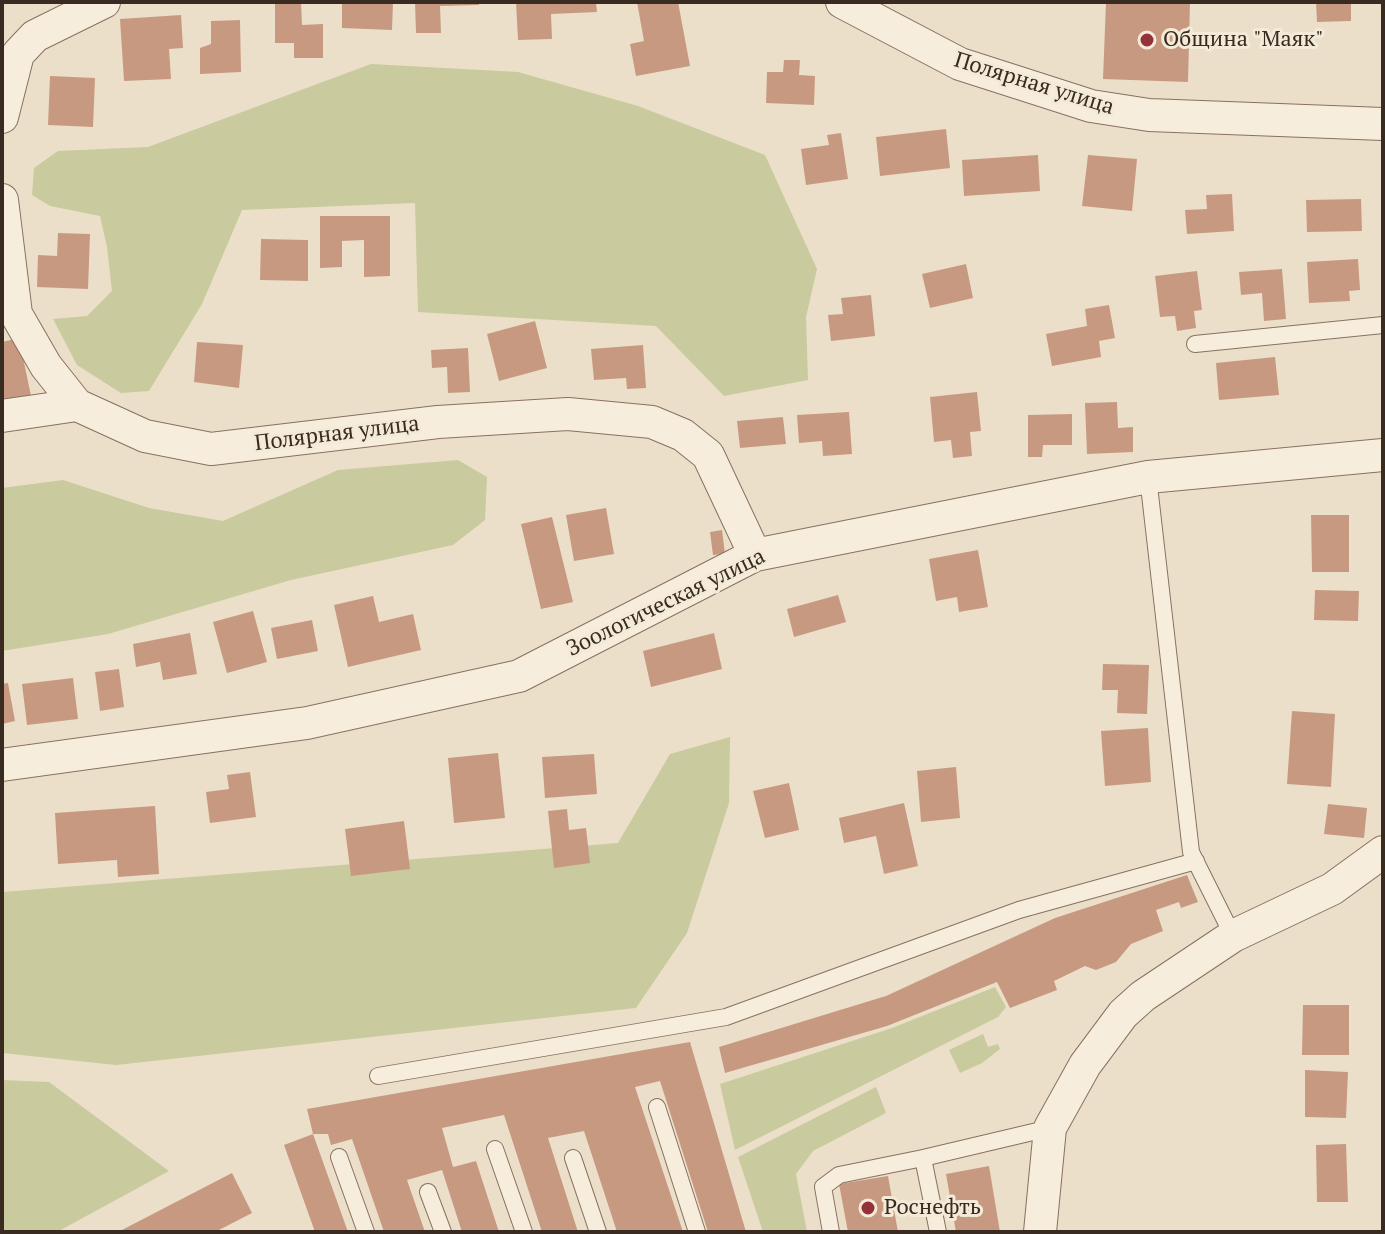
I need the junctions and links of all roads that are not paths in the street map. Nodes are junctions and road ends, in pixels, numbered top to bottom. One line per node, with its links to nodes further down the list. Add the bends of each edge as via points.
1 (104, 2): 3 (street, via 35,36 18,54)
2 (842, 2): 4 (street, Полярная улица, via 960,64 1091,106 1149,115)
3 (2, 117)
4 (1383, 124)
5 (2, 200): 8 (street, Полярная улица, via 16,314 46,366)
6 (1383, 325): 7 (lane)
7 (1195, 344)
8 (77, 405): 9 (street); 12 (street, Полярная улица, via 145,436 211,449 438,422 568,414 652,422 683,435 708,455)
9 (2, 416)
10 (1383, 455): 11 (street, Зоологическая улица)
11 (1148, 477): 12 (street, Зоологическая улица); 15 (lane)
12 (755, 555): 13 (street, Зоологическая улица, via 519,676 307,723)
13 (2, 765)
14 (1383, 852): 16 (street, via 1332,889)
15 (1196, 861): 16 (lane); 17 (lane, via 1019,910 726,1017)
16 (1233, 936): 19 (street, via 1123,1014 1085,1065)
17 (378, 1076)
18 (657, 1107): 29 (lane)
19 (1050, 1128): 23 (lane); 32 (street)
20 (495, 1149): 27 (lane)
21 (339, 1157): 25 (lane)
22 (573, 1158): 28 (lane)
23 (923, 1158): 30 (lane, via 839,1175 823,1187); 31 (lane)
24 (428, 1192): 26 (lane)
25 (366, 1232)
26 (443, 1232)
27 (524, 1232)
28 (598, 1232)
29 (697, 1232)
30 (831, 1232)
31 (938, 1232)
32 (1040, 1232)

